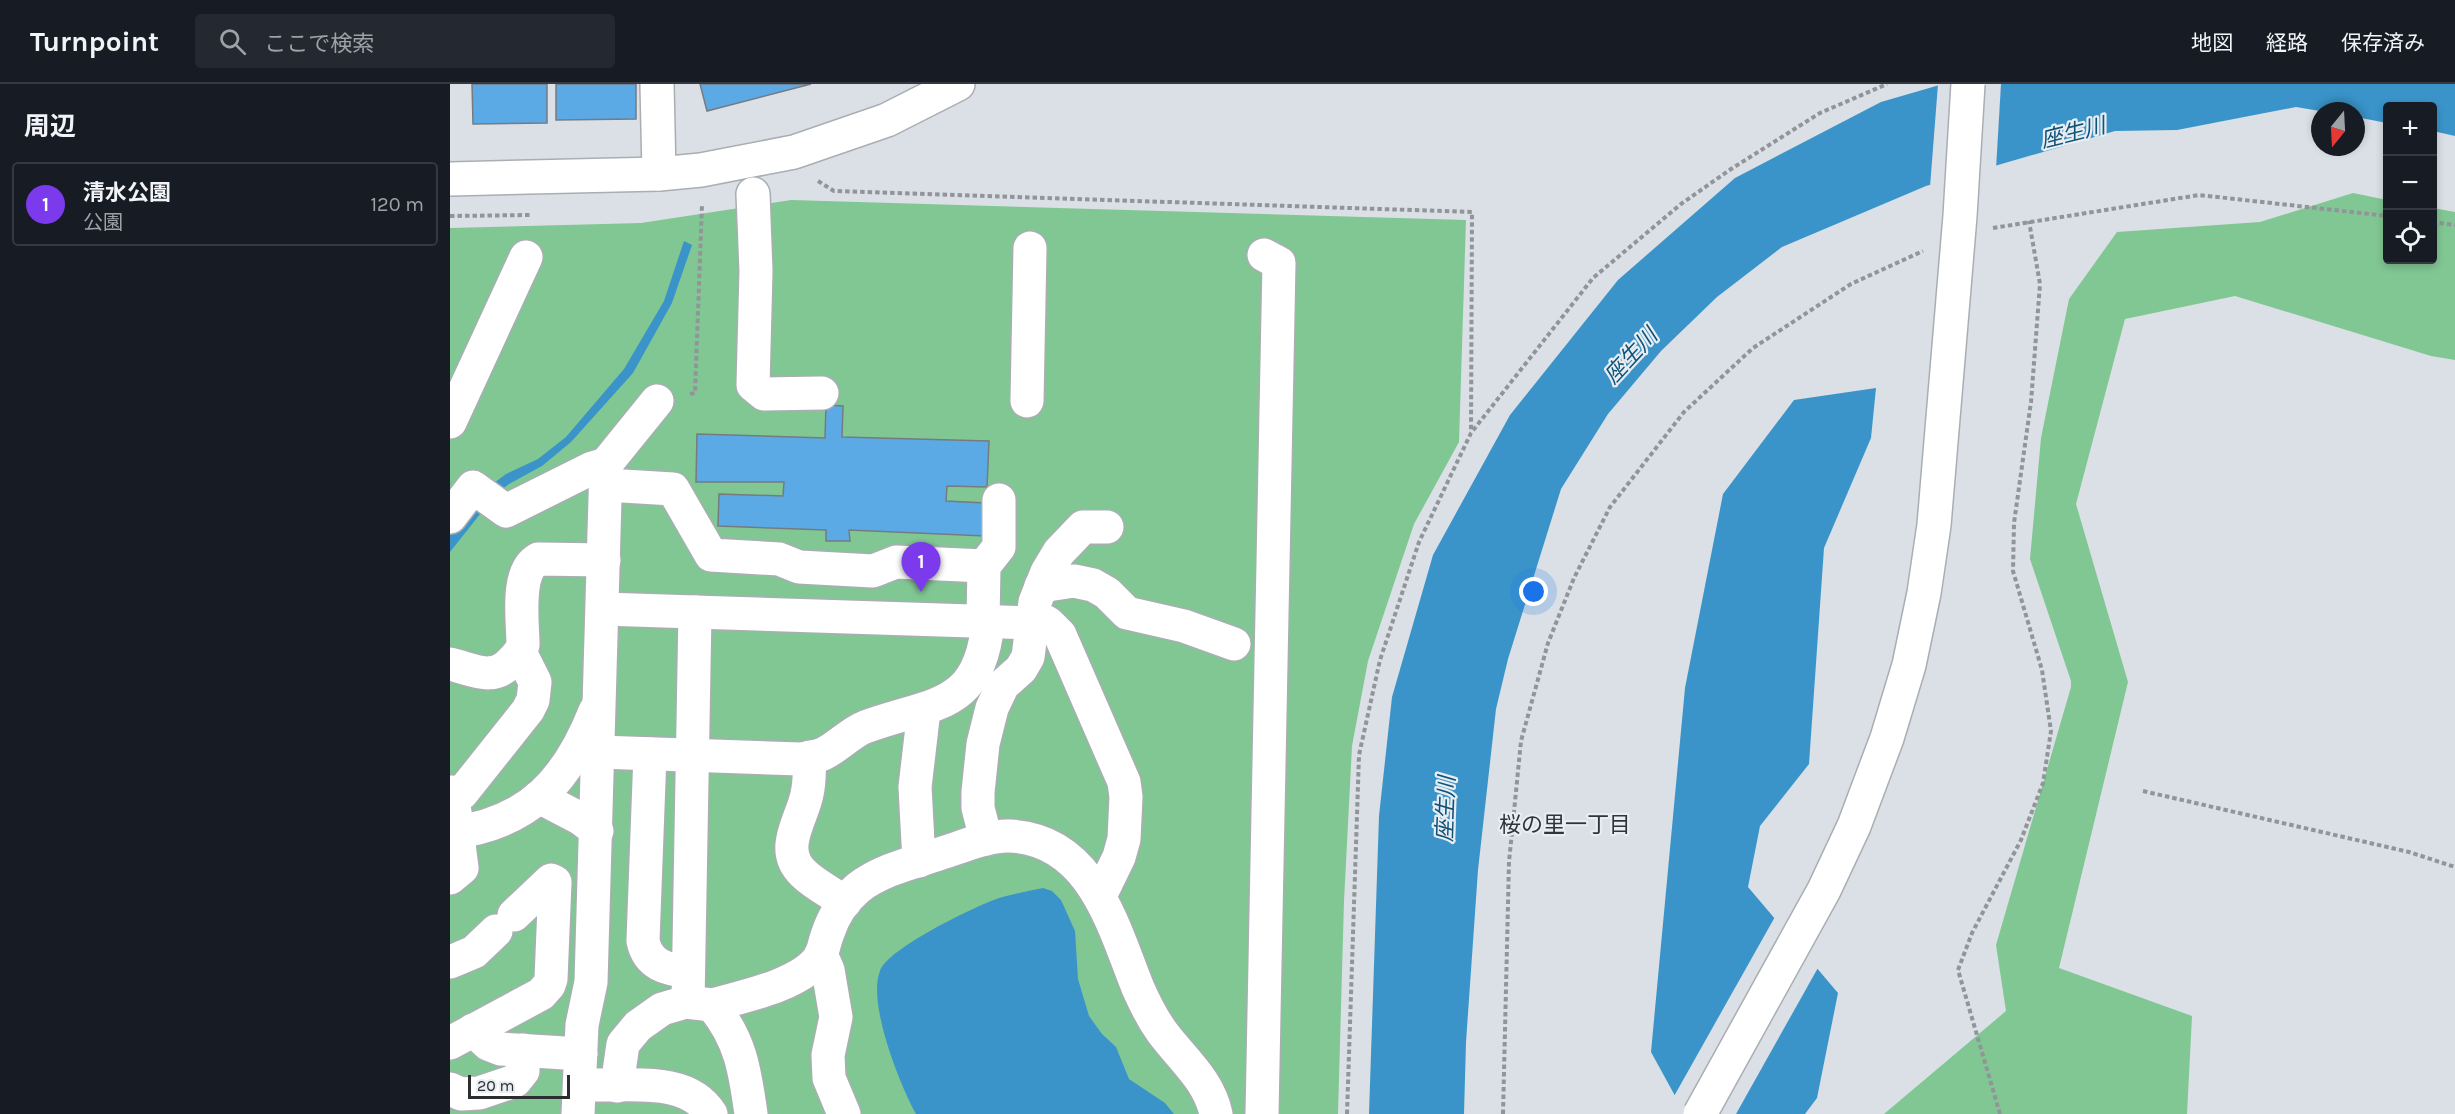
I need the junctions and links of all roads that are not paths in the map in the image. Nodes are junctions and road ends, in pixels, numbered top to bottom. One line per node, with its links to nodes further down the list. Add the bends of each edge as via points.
1 (657, 84): 4 (street)
2 (958, 84): 4 (street, via 887,120 794,152)
3 (1968, 84): 59 (street, bridge, via 1934,525 1909,665 1854,826 1824,890)
4 (659, 174): 5 (street)
5 (450, 179)
6 (753, 194): 10 (street, via 753,385 764,394)
7 (1030, 248): 12 (street)
8 (1264, 255): 58 (street, via 1279,264)
9 (526, 257): 13 (street)
10 (822, 393)
11 (657, 401): 14 (street)
12 (1027, 401)
13 (450, 422)
14 (606, 475): 16 (street, via 592,468 506,511 473,488); 18 (street); 20 (street, via 673,489 711,555 780,559 799,567)
15 (999, 500): 19 (street, via 999,547)
16 (450, 517)
17 (1107, 527): 21 (street, via 1083,527 1074,534 1059,552)
18 (604, 560): 22 (street); 27 (street, via 538,558 531,562 523,579)
19 (984, 566): 20 (street, via 896,562 873,571); 25 (street)
20 (840, 569): 24 (street)
21 (1036, 608): 25 (street); 26 (street, via 1074,581 1093,585 1128,613 1184,626); 39 (street, via 1028,657 997,696 983,744 978,808); 42 (street, via 1060,635 1124,782 1124,839)
22 (603, 609): 23 (street); 29 (street)
23 (695, 612): 24 (street); 33 (street)
24 (839, 616): 25 (street)
25 (986, 621): 30 (street, via 983,653 967,685 953,697)
26 (1234, 644)
27 (520, 652): 28 (street, via 497,674); 35 (street, via 535,682 533,700)
28 (450, 664)
29 (601, 696): 31 (street); 36 (street, via 571,760)
30 (924, 710): 34 (street, via 863,728 832,749); 40 (street, via 915,787)
31 (599, 752): 32 (street); 37 (street)
32 (650, 754): 33 (street); 47 (street, via 643,941 645,951 660,966 673,970)
33 (692, 755): 34 (street); 47 (street)
34 (810, 757): 43 (street, via 807,795 791,847 802,873)
35 (456, 792): 41 (street, via 462,806 454,808 462,868)
36 (539, 797): 37 (street); 38 (street, via 523,811 493,825)
37 (597, 831): 51 (street, via 591,982 582,1025)
38 (450, 833)
39 (986, 839): 40 (street); 42 (street, via 1010,836 1054,848 1074,862)
40 (919, 861): 43 (street, via 876,875)
41 (450, 878)
42 (1100, 896): 57 (street, via 1146,1008 1208,1089)
43 (845, 902): 44 (street)
44 (821, 954): 46 (street, via 815,963 780,987); 56 (street, via 828,970 836,1017 828,1055 830,1078)
45 (450, 962): 48 (street, via 474,952 507,926 551,880 555,882 549,985 541,994)
46 (759, 992): 47 (street); 49 (street, via 746,1039)
47 (696, 993): 49 (street, via 723,1018); 52 (street, via 638,1026 623,1044)
48 (462, 1036): 50 (street, via 501,1049)
49 (738, 1045): 55 (street)
50 (523, 1050): 51 (street); 53 (street, via 523,1071 515,1081 467,1095)
51 (579, 1084): 52 (street)
52 (617, 1086): 54 (street, via 676,1089 693,1095)
53 (450, 1089)
54 (711, 1114)
55 (752, 1114)
56 (844, 1114)
57 (1216, 1114)
58 (1262, 1114)
59 (1700, 1114)

